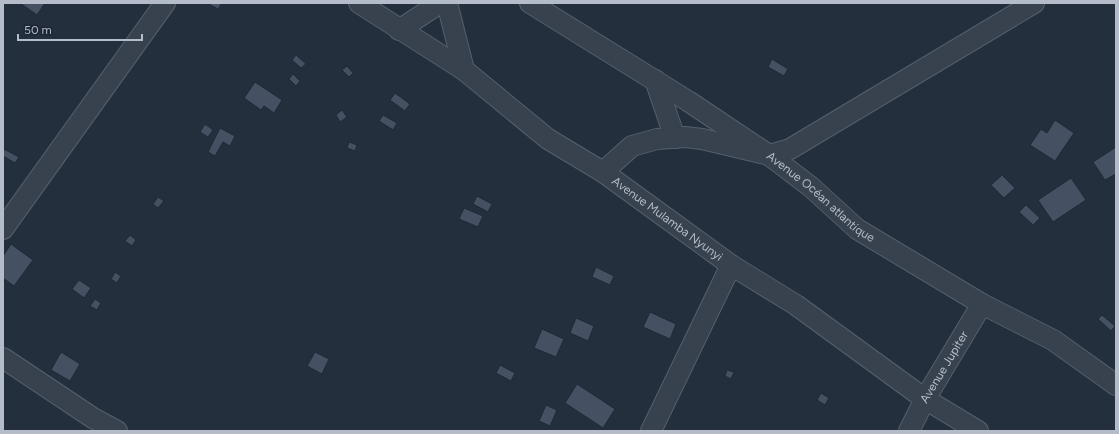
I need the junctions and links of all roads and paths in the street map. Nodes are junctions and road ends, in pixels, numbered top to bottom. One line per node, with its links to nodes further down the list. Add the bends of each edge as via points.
1 (165, 3): 13 (street)
2 (359, 3): 7 (street, Avenue Mulamba Nyunyi)
3 (440, 3): 7 (street)
4 (447, 3): 8 (street)
5 (530, 3): 9 (street, Avenue Océan atlantique)
6 (1034, 3): 11 (street, via 790,149)
7 (399, 30): 8 (street, Avenue Mulamba Nyunyi)
8 (464, 70): 12 (street, Avenue Mulamba Nyunyi, via 548,139)
9 (655, 80): 10 (street); 11 (street, Avenue Océan atlantique)
10 (675, 138): 11 (street, via 702,139); 12 (street, via 658,139 632,146)
11 (769, 155): 15 (street, Avenue Océan atlantique, via 811,187 857,229)
12 (603, 172): 14 (street, Avenue Mulamba Nyunyi)
13 (3, 229)
14 (731, 265): 18 (street, Avenue Mulamba Nyunyi, via 796,305); 20 (street)
15 (982, 304): 17 (street, Avenue Océan atlantique, via 1053,340); 18 (street, Avenue Jupiter)
16 (3, 358): 19 (street)
17 (1113, 376)
18 (925, 399): 21 (street, Avenue Jupiter); 22 (street, Avenue Mulamba Nyunyi)
19 (112, 430)
20 (651, 431)
21 (909, 431)
22 (978, 431)

